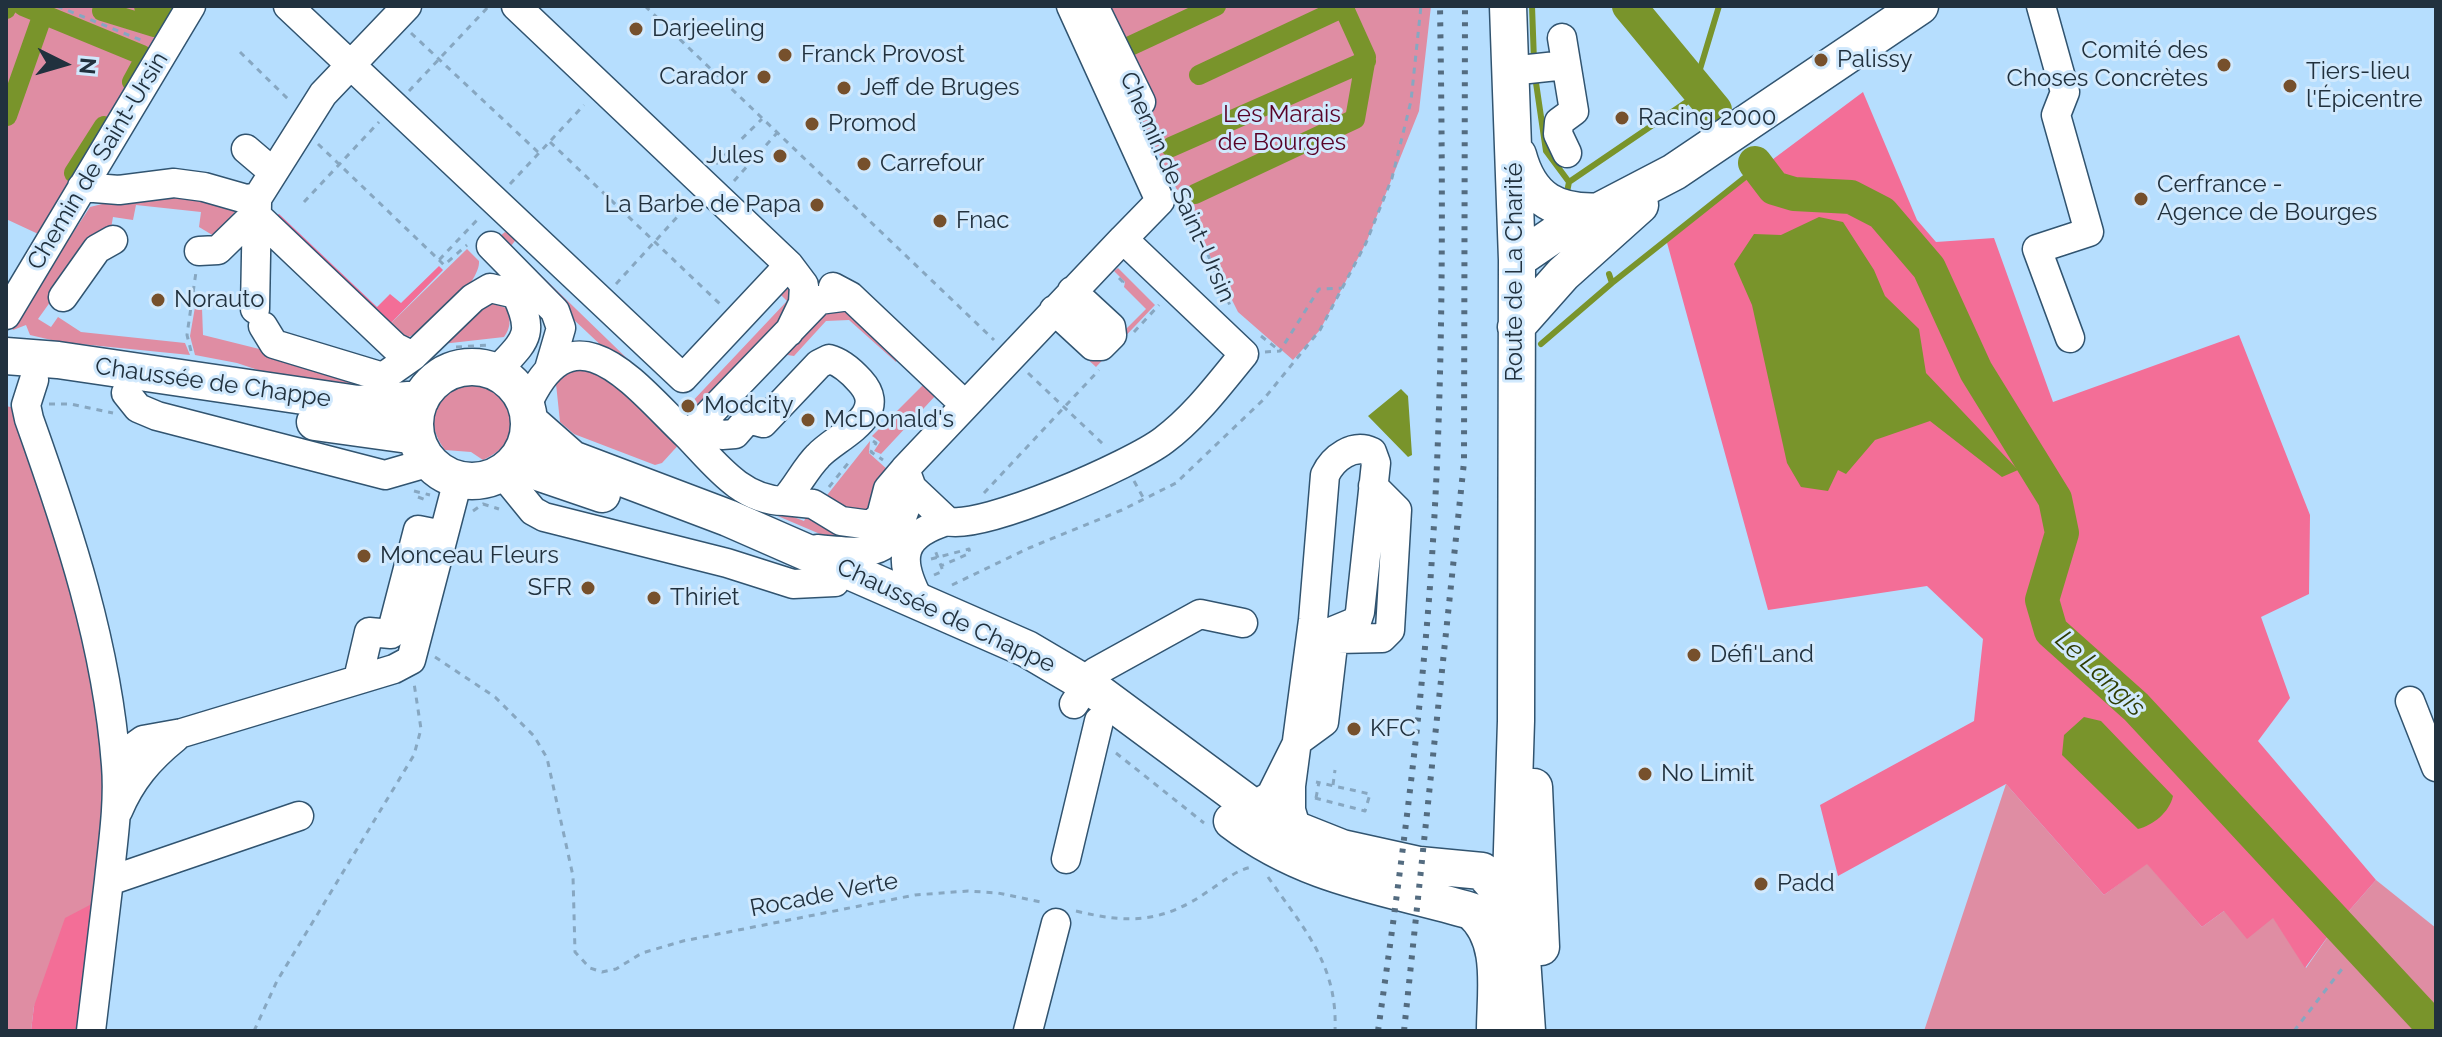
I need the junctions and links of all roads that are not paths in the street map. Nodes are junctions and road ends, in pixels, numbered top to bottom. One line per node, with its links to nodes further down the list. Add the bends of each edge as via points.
1 (191, 6): 18 (street, Chemin de Saint-Ursin)
2 (288, 6): 11 (street)
3 (516, 6): 28 (street, via 717,179)
4 (1071, 6): 22 (street, via 1160,201)
5 (1094, 6): 12 (street, Chemin de Saint-Ursin)
6 (1508, 6): 10 (main road, Route de La Charité)
7 (2041, 6): 35 (street, via 2065,92 2056,115 2089,232 2037,249)
8 (1907, 10): 17 (main road)
9 (401, 12): 11 (street)
10 (1541, 62): 13 (main road, Route de La Charité); 15 (street, via 1574,111 1559,122)
11 (352, 63): 16 (street, via 323,94); 20 (street)
12 (1141, 102)
13 (1515, 145): 21 (main road, via 1528,182 1547,201 1575,213); 26 (main road, Route de La Charité)
14 (246, 149): 16 (street)
15 (1567, 153)
16 (273, 172): 19 (street)
17 (1674, 172): 21 (main road); 27 (main road)
18 (82, 187): 19 (street, via 119,190 174,183 204,187); 32 (street, Chemin de Saint-Ursin)
19 (256, 206): 25 (street, via 218,250); 37 (street, via 395,347); 37 (street, via 259,317 274,344 383,377)
20 (505, 209): 24 (street, via 490,230); 28 (street, via 683,378 737,321)
21 (1602, 211): 26 (main road)
22 (1123, 239): 42 (street); 50 (street, via 1251,344 1165,439 1125,465)
23 (113, 240): 31 (street, via 97,249)
24 (491, 246): 29 (street); 38 (street, via 555,311 561,328)
25 (199, 251)
26 (1517, 260): 27 (main road); 33 (main road, Route de La Charité)
27 (1563, 274): 33 (main road)
28 (796, 275): 30 (street); 34 (street, via 803,303)
29 (490, 288): 37 (street); 39 (street, via 516,294 528,319 525,338)
30 (850, 296): 34 (street, via 819,300); 42 (street)
31 (63, 297)
32 (6, 315)
33 (1516, 327): 52 (main road, Route de La Charité)
34 (789, 332): 44 (street)
35 (2070, 338)
36 (6, 356): 41 (main road, Chaussée de Chappe, via 358,404)
37 (413, 356)
38 (549, 369): 43 (street); 44 (street, via 570,355 591,355 611,363)
39 (496, 372): 41 (main road, via 462,367 440,377); 43 (main road, Chaussée de Chappe, via 522,392)
40 (22, 386): 45 (main road, Chaussée de Chappe, via 126,393); 59 (street, via 72,544)
41 (421, 399): 45 (main road, via 415,419)
42 (963, 403): 47 (street)
43 (528, 414): 46 (main road, via 525,447); 53 (main road, Chaussée de Chappe, via 572,459)
44 (694, 431): 49 (street, via 738,487 763,500); 49 (street, via 735,434 748,419 763,423 819,364 839,362 862,383 869,397 866,414 857,427 819,454)
45 (435, 459): 46 (main road, Chaussée de Chappe, via 479,481); 51 (street)
46 (508, 468): 60 (main road, Chaussée de Chappe, via 835,582 1027,672)
47 (908, 478): 49 (street, via 888,489 881,516 871,525 841,521 813,504); 50 (street); 53 (street, via 901,523 881,549 862,554)
48 (1373, 486): 56 (street, via 1357,621 1323,635); 56 (street, via 1376,463 1372,452 1362,447 1352,449 1325,475); 63 (street, via 1397,510 1393,622 1382,638 1338,639 1333,645 1324,722)
49 (784, 501)
50 (945, 529): 54 (street, via 921,529 908,544 907,576)
51 (443, 535): 57 (street, via 421,653); 57 (street, via 418,530 391,634 369,632)
52 (1514, 538): 70 (main road, Route de La Charité, via 1524,593); 71 (main road, Chaussée de Chappe, via 1506,585 1504,805 1494,828 1475,852 1446,859); 74 (main road, Route de La Charité, via 1516,721)
53 (796, 547): 54 (main road, Chaussée de Chappe)
54 (919, 600): 60 (main road, Chaussée de Chappe, via 1027,649)
55 (1243, 623): 60 (street, via 1200,614 1095,672)
56 (1307, 666): 63 (street)
57 (358, 679): 61 (street)
58 (2410, 701): 65 (street)
59 (109, 711): 62 (street); 64 (street)
60 (1089, 712): 66 (main road, Chaussée de Chappe); 69 (main road, Chaussée de Chappe, via 1261,842); 72 (street)
61 (182, 733): 62 (street); 67 (street, via 149,759)
62 (143, 740): 64 (street)
63 (1298, 741): 66 (street, via 1271,795); 69 (street)
64 (117, 767): 67 (street)
65 (2436, 767)
66 (1252, 807): 69 (main road, Chaussée de Chappe, via 1269,819)
67 (116, 816): 73 (street)
68 (299, 816): 73 (street)
69 (1303, 826): 71 (main road, Chaussée de Chappe); 74 (main road, Chaussée de Chappe, via 1358,880 1465,893); 78 (main road, Chaussée de Chappe, via 1371,888 1471,911 1484,921 1494,939)
70 (1537, 826): 74 (main road); 80 (main road, Route de La Charité, via 1542,940)
71 (1342, 848): 74 (main road, Chaussée de Chappe, via 1419,865 1482,871)
72 (1066, 859)
73 (109, 881): 76 (street)
74 (1504, 885): 79 (main road, Route de La Charité); 80 (main road, via 1519,914)
75 (1061, 913): 77 (street)
76 (91, 1031)
77 (1028, 1031)
78 (1495, 1031)
79 (1506, 1031)
80 (1530, 1031)

